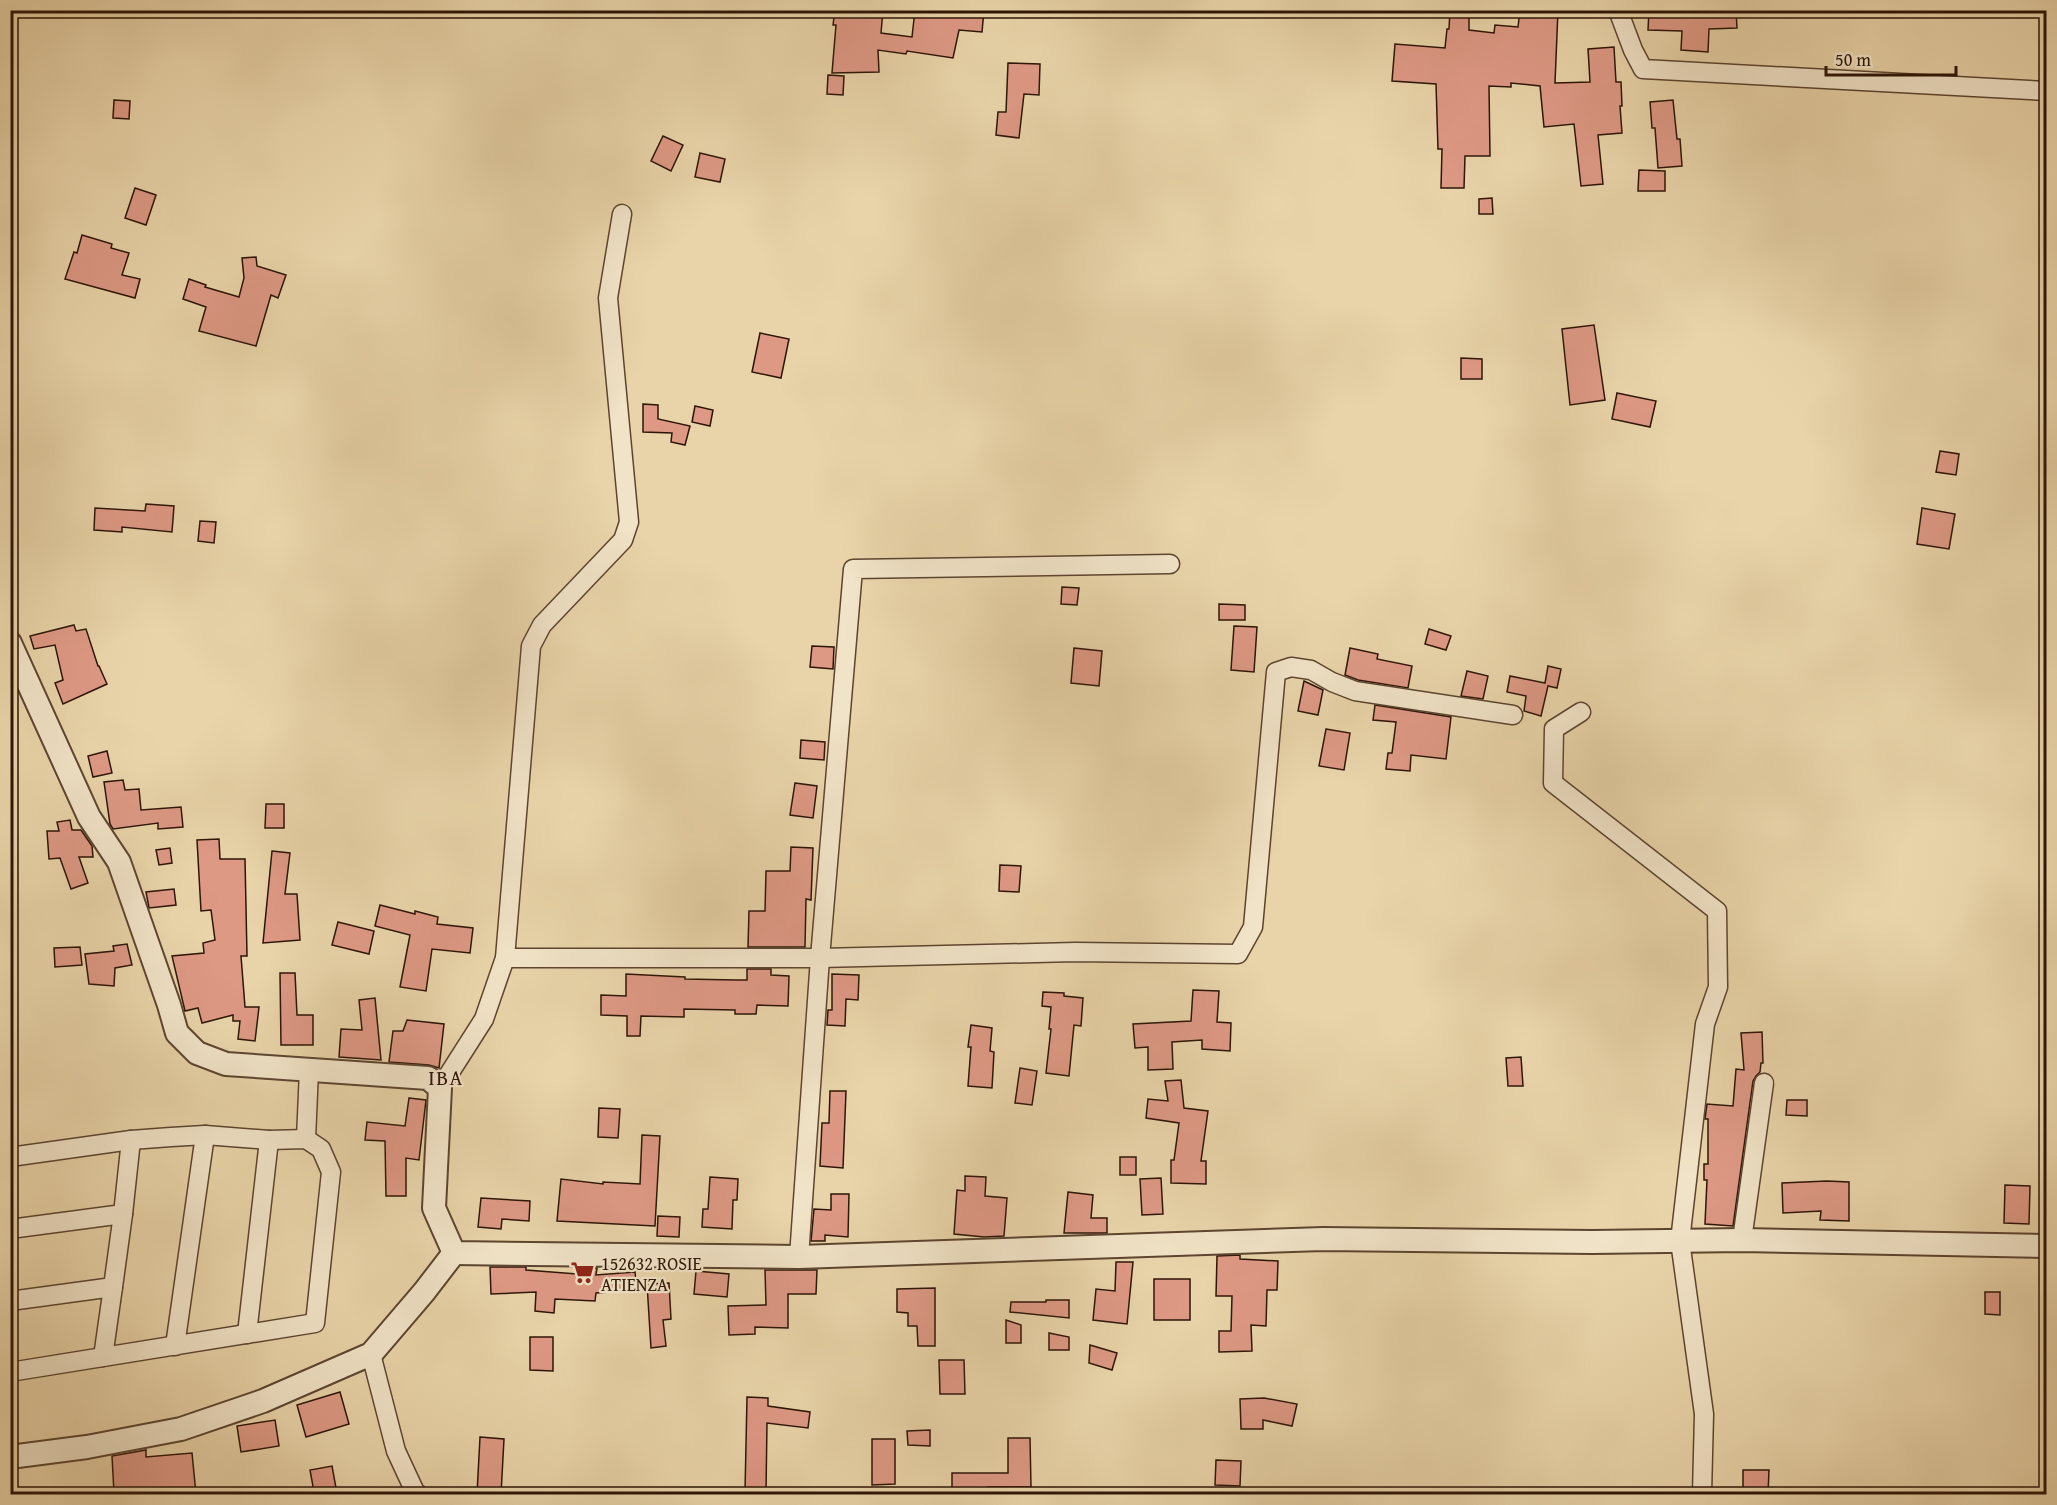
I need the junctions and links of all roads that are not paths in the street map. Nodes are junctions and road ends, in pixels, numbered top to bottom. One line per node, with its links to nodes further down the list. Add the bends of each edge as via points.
1 (1617, 10): 2 (street, via 1643,69)
2 (2046, 92)
3 (622, 214): 8 (street, via 608,297 629,522 623,540 542,625 531,646)
4 (1170, 564): 9 (street, via 853,569)
5 (10, 643): 10 (street, via 89,817 119,862 177,1033 197,1053 226,1064)
6 (1581, 712): 21 (street, via 1554,729 1553,783 1717,911 1718,987 1706,1024)
7 (1513, 715): 9 (street, via 1355,691 1311,670 1291,667 1276,672 1253,927 1238,954 1075,952)
8 (505, 958): 9 (street); 12 (street, via 484,1018)
9 (819, 958): 24 (street)
10 (309, 1070): 12 (street, via 428,1078); 14 (street)
11 (1764, 1083): 20 (street)
12 (440, 1088): 23 (street, via 434,1208)
13 (205, 1136): 15 (street); 16 (street); 28 (street)
14 (306, 1139): 16 (street); 27 (street, via 321,1149 331,1172 315,1323)
15 (131, 1140): 17 (street); 18 (street)
16 (269, 1140): 27 (street)
17 (10, 1156)
18 (123, 1214): 19 (street); 25 (street)
19 (10, 1229)
20 (1742, 1240): 21 (street); 22 (street)
21 (1680, 1241): 24 (street, via 1323,1239); 34 (street, via 1704,1414)
22 (2046, 1246)
23 (454, 1253): 24 (street); 29 (street)
24 (799, 1257)
25 (113, 1287): 26 (street); 30 (street)
26 (10, 1301)
27 (247, 1334): 28 (street)
28 (175, 1346): 30 (street)
29 (371, 1354): 32 (street, via 263,1401 182,1429); 33 (street, via 396,1451)
30 (104, 1357): 31 (street)
31 (10, 1372)
32 (10, 1457)
33 (418, 1494)
34 (1702, 1494)

